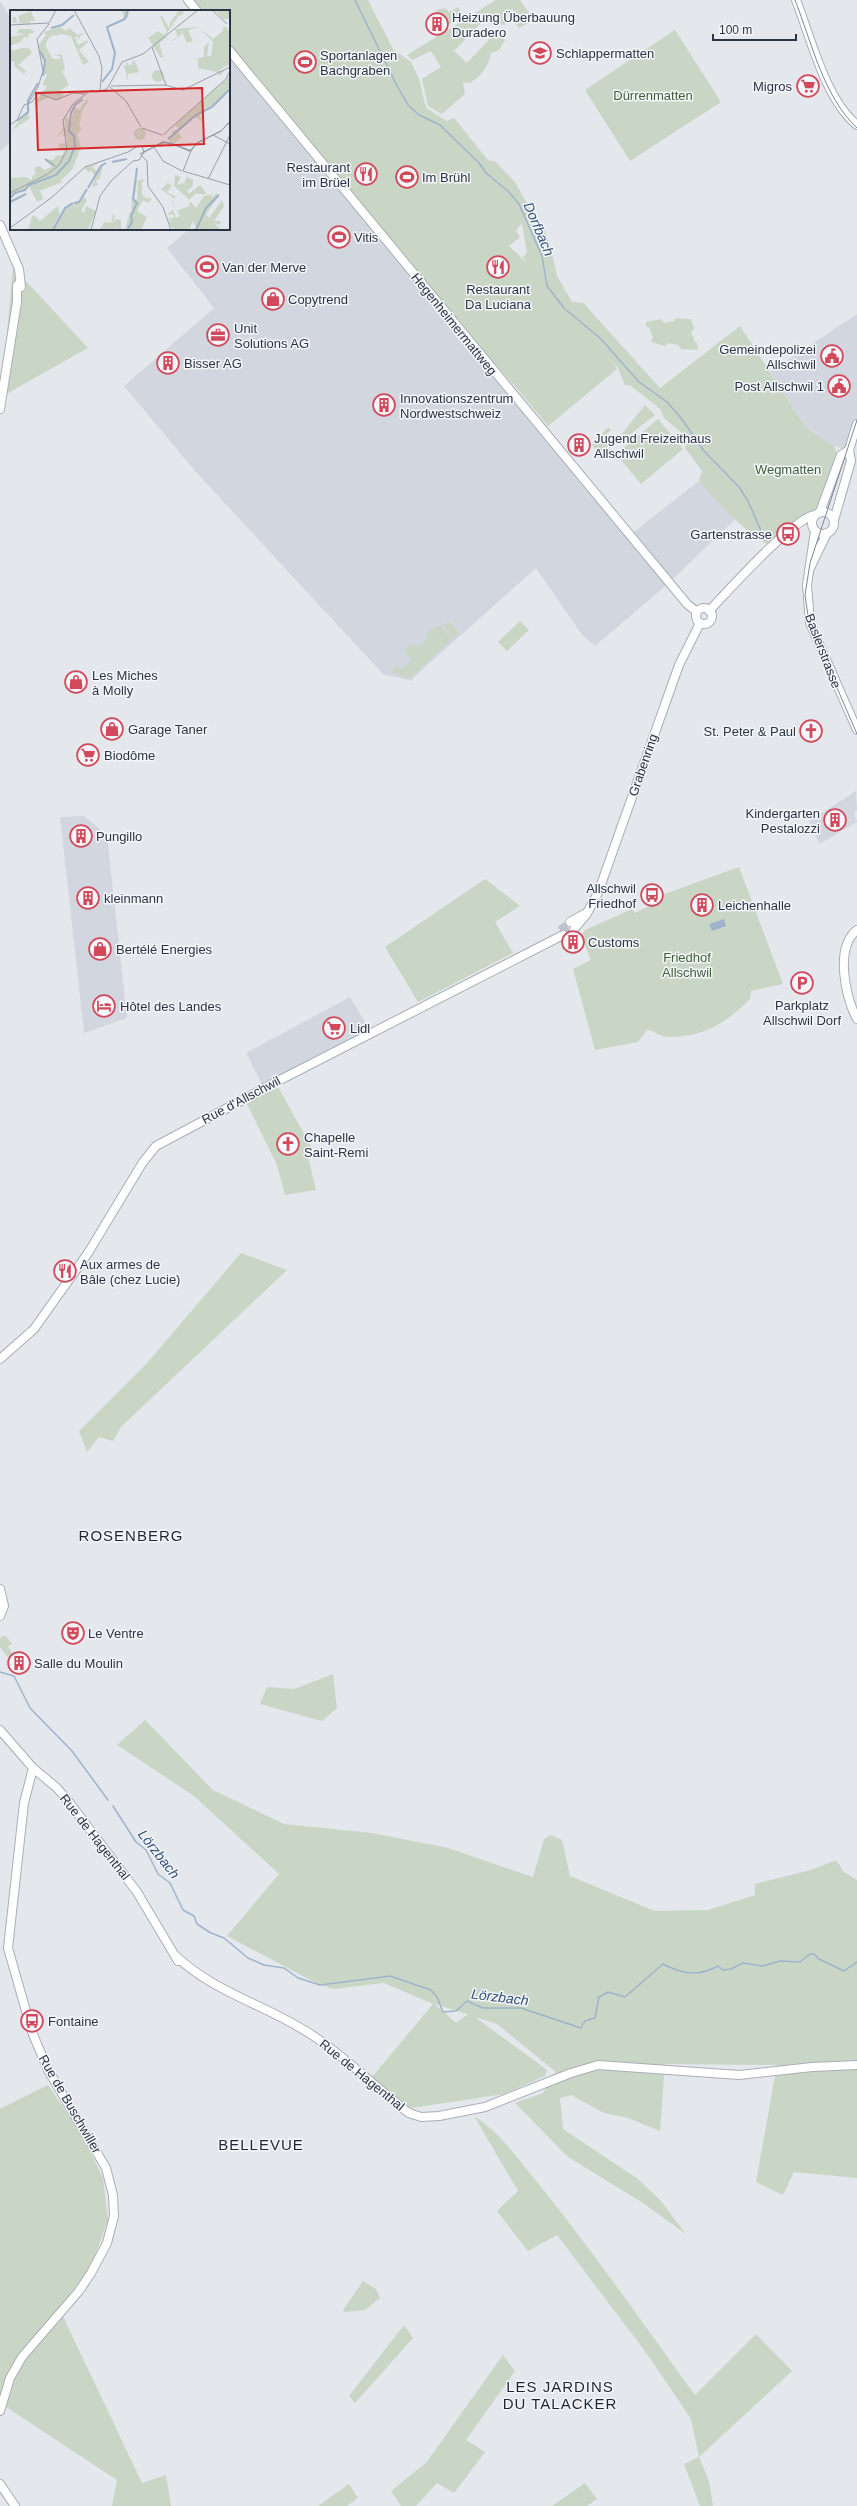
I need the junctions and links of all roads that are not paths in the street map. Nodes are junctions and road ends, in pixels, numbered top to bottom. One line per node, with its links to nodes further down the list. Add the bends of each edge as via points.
1 (188, 0): 3 (main road)
2 (796, 0): 5 (main road, via 834,96)
3 (196, 10)
4 (230, 51): 17 (main road, Hegenheimermattweg, via 686,604)
5 (857, 125)
6 (0, 225): 7 (main road, via 19,269 22,286 17,302)
7 (0, 409)
8 (857, 424): 9 (main road)
9 (849, 450): 10 (main road, via 841,455); 11 (main road, via 851,462)
10 (818, 513): 11 (main road, via 829,513); 12 (main road); 13 (main road, via 812,521)
11 (834, 520): 14 (main road, via 833,529)
12 (794, 528): 13 (main road); 16 (main road, via 743,574)
13 (815, 530): 14 (main road); 15 (main road, Baslerstrasse)
14 (827, 534): 15 (main road, Baslerstrasse)
15 (810, 569): 19 (main road, Baslerstrasse, via 806,595 810,623)
16 (709, 611): 17 (main road, via 703,609); 18 (main road, via 712,617 710,621)
17 (697, 612): 18 (main road)
18 (700, 623): 20 (main road, Grabenring, via 680,664 590,908)
19 (857, 730)
20 (572, 926)
21 (856, 931): 23 (main road, via 846,952 844,974 848,999)
22 (560, 934): 24 (main road, Rue d'Allschwil, via 156,1146 143,1162 88,1253 34,1329)
23 (857, 1019)
24 (0, 1359)
25 (0, 1589): 26 (main road, via 4,1606)
26 (0, 1616)
27 (0, 1730): 28 (main road, Rue de Hagenthal)
28 (33, 1768): 29 (main road, Rue de Hagenthal, via 62,1793 127,1878 146,1904 176,1956 195,1973 227,1992 316,2037 414,2116 439,2116 485,2106 571,2073 598,2066 739,2075); 30 (main road, Rue de Buschwiller, via 24,1803 8,1948 32,2032 48,2070 106,2168 113,2195 114,2216 107,2243 91,2273 79,2291 22,2357 10,2378)
29 (857, 2065)
30 (0, 2411)
31 (0, 2484): 32 (main road)
32 (14, 2506)

